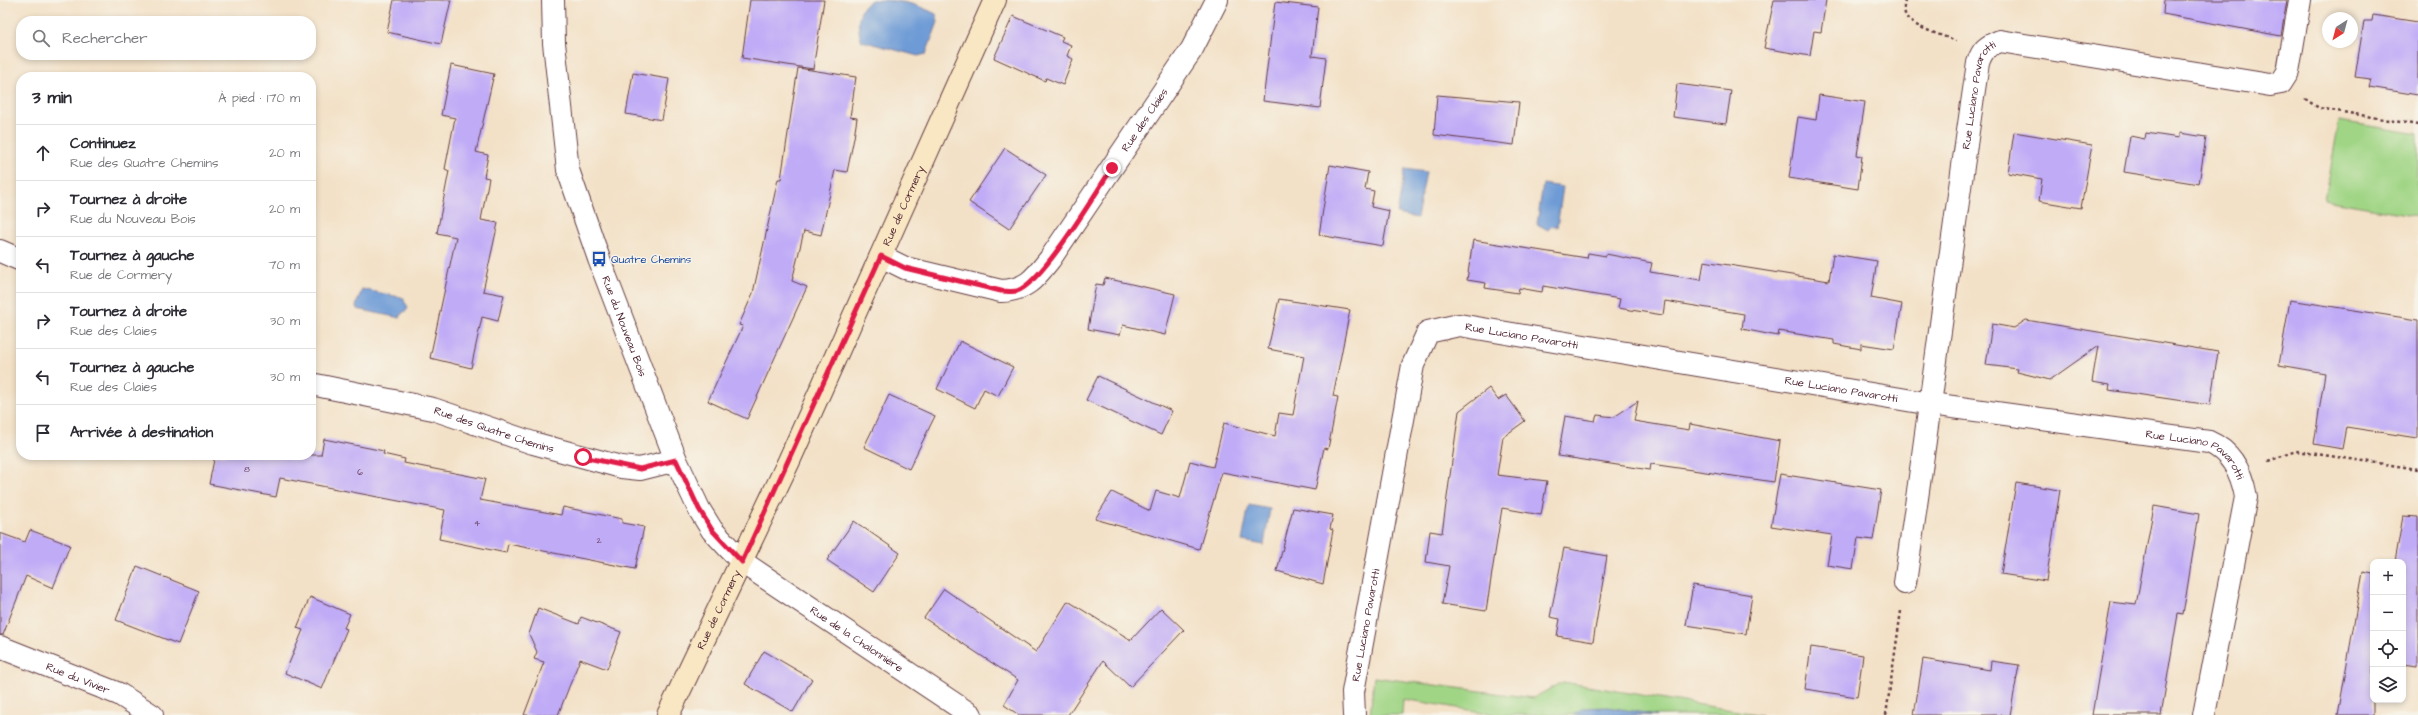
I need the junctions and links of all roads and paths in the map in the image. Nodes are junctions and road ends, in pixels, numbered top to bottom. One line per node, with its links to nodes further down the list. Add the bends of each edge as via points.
1 (554, 0): 14 (street, Rue du Nouveau Bois, via 554,43 568,170 599,259)
2 (995, 0): 10 (main road, Rue de Cormery)
3 (1217, 0): 10 (street, Rue des Claies, via 1187,56 1050,259 1031,282 1017,291 1001,291 905,268)
4 (1905, 0): 6 (path, via 1906,17 1915,24)
5 (2300, 0): 7 (street, via 2288,72)
6 (1982, 51): 7 (street, Rue Luciano Pavarotti, via 2000,41 2270,85); 13 (street, Rue Luciano Pavarotti, via 1978,62 1954,224)
7 (2281, 83): 8 (path, via 2319,108)
8 (2418, 125)
9 (0, 251): 11 (street)
10 (881, 256): 17 (main road, Rue de Cormery)
11 (16, 258)
12 (316, 385): 14 (street, Rue des Quatre Chemins, via 433,409 533,443 621,466 640,469)
13 (1931, 404): 18 (street, Rue Luciano Pavarotti); 23 (street, Rue Luciano Pavarotti, via 1460,325 1428,332 1412,366 1353,692); 25 (street, Rue Luciano Pavarotti, via 2209,442 2229,456 2238,469 2246,497)
14 (676, 460): 17 (street, Rue du Nouveau Bois, via 712,530)
15 (2268, 461): 16 (path, via 2296,450)
16 (2418, 469)
17 (742, 562): 21 (main road, Rue de Cormery); 22 (street, Rue de la Chalonniére)
18 (1905, 583): 24 (path)
19 (0, 647): 20 (street, Rue du Vivier, via 119,694)
20 (152, 715)
21 (668, 715)
22 (971, 715)
23 (1354, 715)
24 (1886, 715)
25 (2204, 715)

